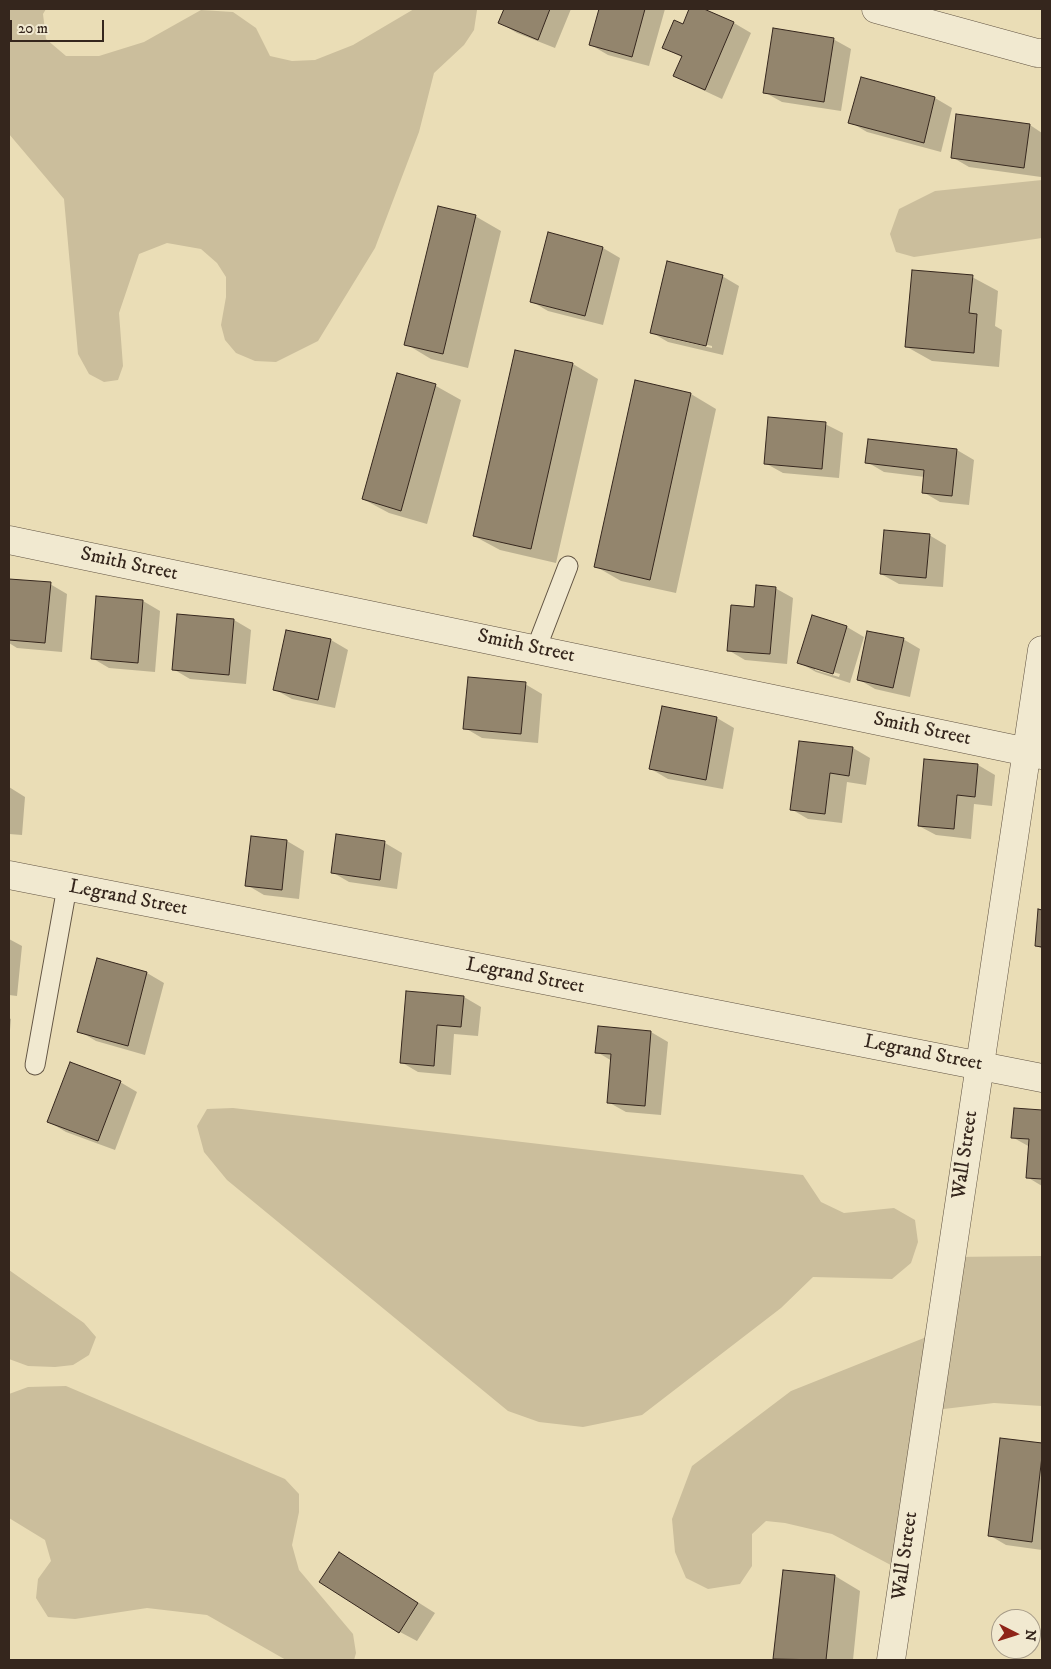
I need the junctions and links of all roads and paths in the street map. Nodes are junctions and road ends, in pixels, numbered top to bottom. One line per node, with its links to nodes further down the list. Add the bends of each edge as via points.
1 (876, 9): 2 (street)
2 (1042, 53)
3 (9, 540): 5 (street, Smith Street)
4 (568, 566): 5 (lane)
5 (536, 649): 7 (street, Smith Street)
6 (1042, 650): 7 (street, Wall Street)
7 (1034, 753): 11 (street, Wall Street)
8 (9, 875): 9 (street, Legrand Street)
9 (67, 887): 10 (lane); 11 (street, Legrand Street)
10 (34, 1064)
11 (979, 1065): 12 (street, Legrand Street); 13 (street, Wall Street)
12 (1042, 1078)
13 (891, 1660)

